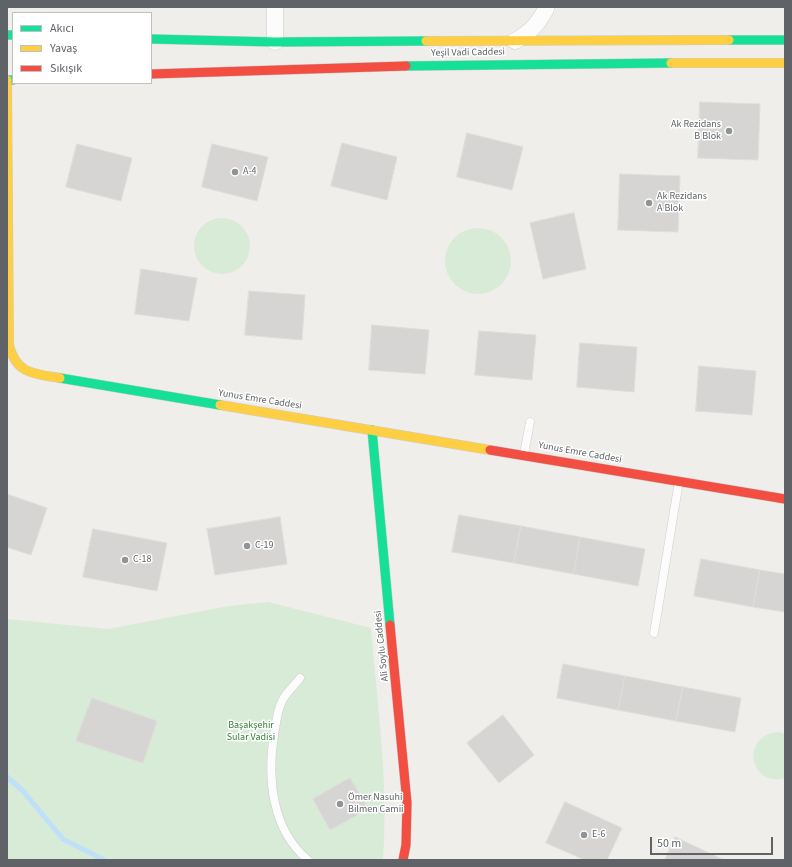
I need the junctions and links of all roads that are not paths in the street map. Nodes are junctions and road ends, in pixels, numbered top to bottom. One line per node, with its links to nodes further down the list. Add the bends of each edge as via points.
1 (275, 7): 7 (street)
2 (546, 8): 4 (street, via 537,26); 5 (street, via 548,25)
3 (152, 39): 7 (street, Yeşil Vadi Caddesi)
4 (515, 40): 5 (street, Yeşil Vadi Caddesi); 7 (street, Yeşil Vadi Caddesi)
5 (557, 40): 6 (street, Yeşil Vadi Caddesi)
6 (785, 40)
7 (275, 42)
8 (785, 63): 9 (street, Yeşil Vadi Caddesi, via 456,64)
9 (152, 74)
10 (7, 80): 12 (street, Yunus Emre Caddesi, via 9,345 15,364 22,370 53,377)
11 (530, 422): 13 (lane)
12 (372, 430): 13 (street, Yunus Emre Caddesi); 19 (street, Ali Soylu Caddesi, via 408,803)
13 (524, 454): 14 (street, Yunus Emre Caddesi)
14 (679, 481): 15 (street, Yunus Emre Caddesi); 16 (lane)
15 (785, 499)
16 (654, 633)
17 (300, 678): 18 (lane, via 283,698 278,712 271,755 271,779 275,808 286,833)
18 (308, 860)
19 (403, 860)

